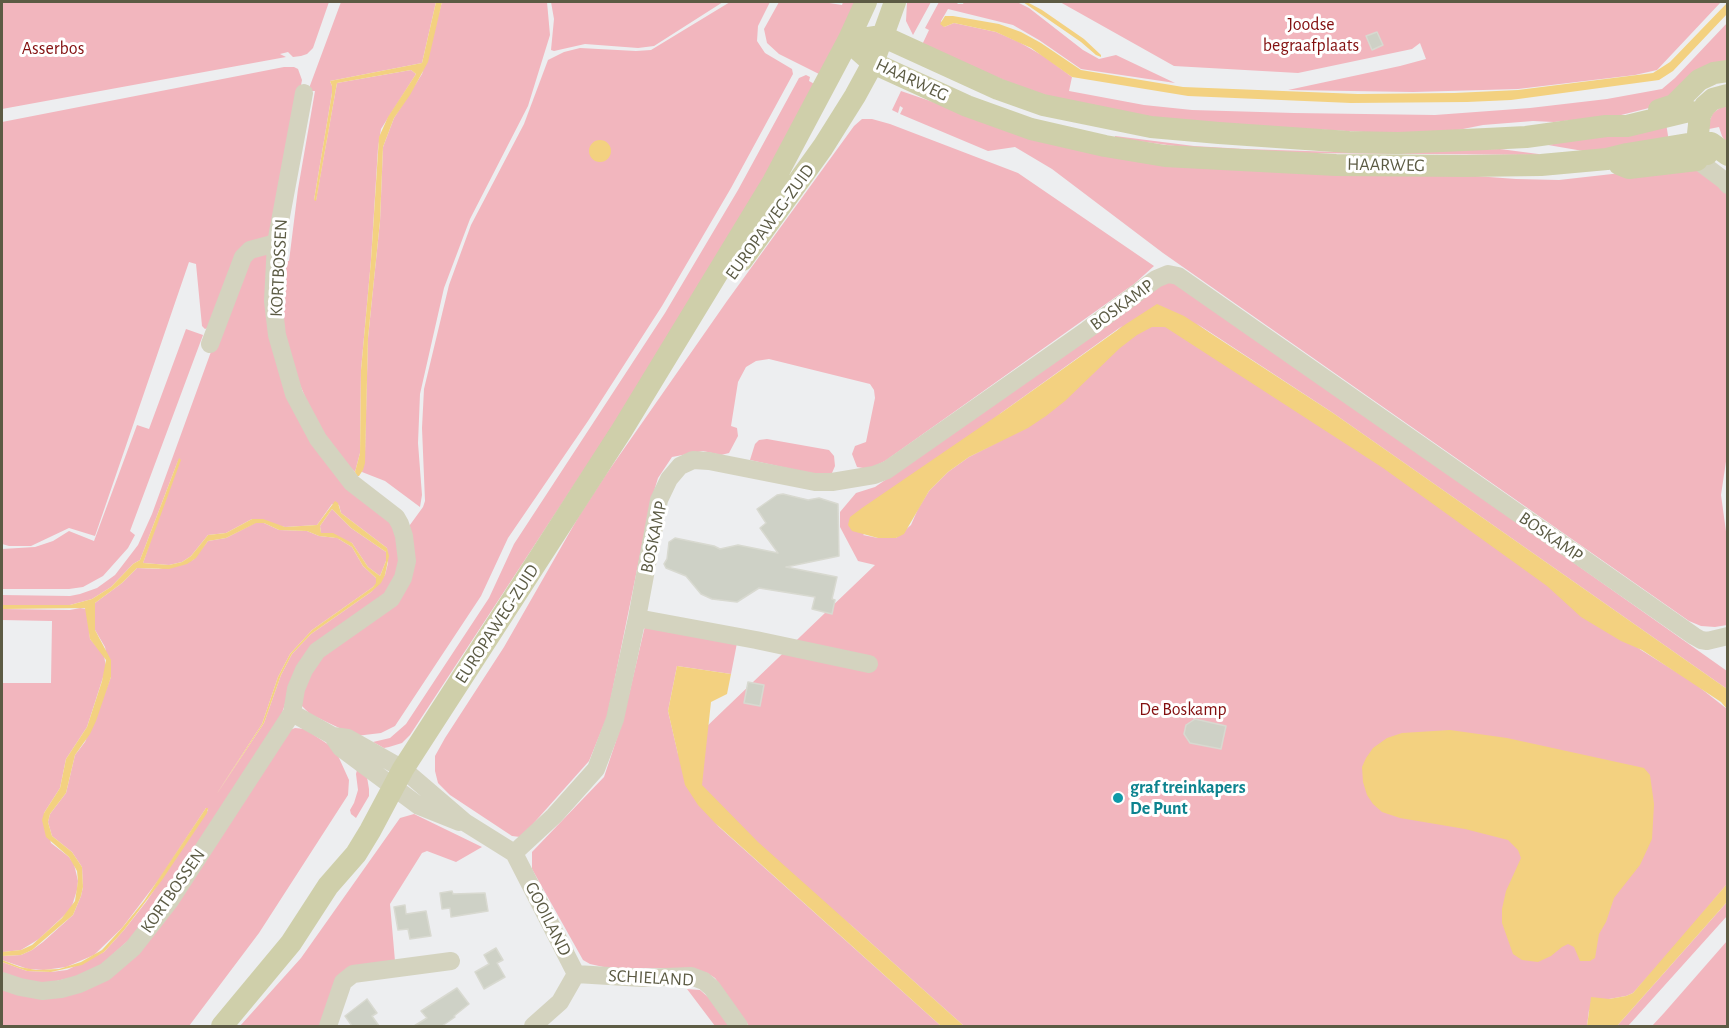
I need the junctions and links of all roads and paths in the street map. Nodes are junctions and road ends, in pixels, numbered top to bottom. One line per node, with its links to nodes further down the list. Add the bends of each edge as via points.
1 (866, 2): 4 (main road, EUROPAWEG-ZUID)
2 (895, 2): 3 (main road, EUROPAWEG-ZUID)
3 (882, 36): 4 (main road, HAARWEG); 5 (main road, EUROPAWEG-ZUID); 10 (main road, HAARWEG, via 989,85 1080,113 1151,127 1272,137 1398,143 1526,137 1606,126)
4 (848, 41): 5 (main road, HAARWEG); 17 (main road, EUROPAWEG-ZUID, via 773,182)
5 (873, 63): 11 (main road, HAARWEG, via 967,106 1031,129 1165,156 1336,165 1541,165); 17 (main road, EUROPAWEG-ZUID, via 823,147)
6 (1728, 71): 10 (main road, via 1694,83)
7 (1728, 83): 10 (main road)
8 (304, 93): 15 (street, KORTBOSSEN)
9 (1728, 95): 11 (main road, via 1713,99 1702,110)
10 (1687, 102): 11 (main road, via 1686,121)
11 (1696, 149): 12 (main road, via 1711,143); 13 (main road); 14 (street)
12 (1728, 155)
13 (1728, 168)
14 (1728, 185)
15 (276, 243): 16 (street, via 250,250 243,258); 21 (street, KORTBOSSEN, via 273,301 277,335 294,394 334,462 352,483 396,517 404,536 407,561 391,599 316,651 296,689)
16 (210, 344)
17 (622, 430): 22 (main road, EUROPAWEG-ZUID)
18 (637, 618): 19 (street, BOSKAMP, via 660,500 669,478 680,466 693,460 709,461 815,482 880,472 1168,274 1178,276 1694,636 1701,640); 20 (street); 23 (street, BOSKAMP, via 615,719 596,769)
19 (1728, 636)
20 (869, 664)
21 (292, 713): 22 (street, via 333,736 341,748 358,759); 26 (street, KORTBOSSEN, via 169,902 132,948 105,972 80,984 42,990)
22 (398, 778): 23 (street, via 419,806 465,823); 27 (main road, EUROPAWEG-ZUID, via 358,823 343,847 328,886 291,943)
23 (514, 853): 25 (street, GOOILAND)
24 (451, 961): 28 (street, via 353,974 343,982)
25 (576, 974): 29 (street, GOOILAND, via 560,1002); 30 (street, SCHIELAND, via 691,976 712,988)
26 (2, 981)
27 (222, 1026)
28 (328, 1026)
29 (533, 1026)
30 (739, 1026)

